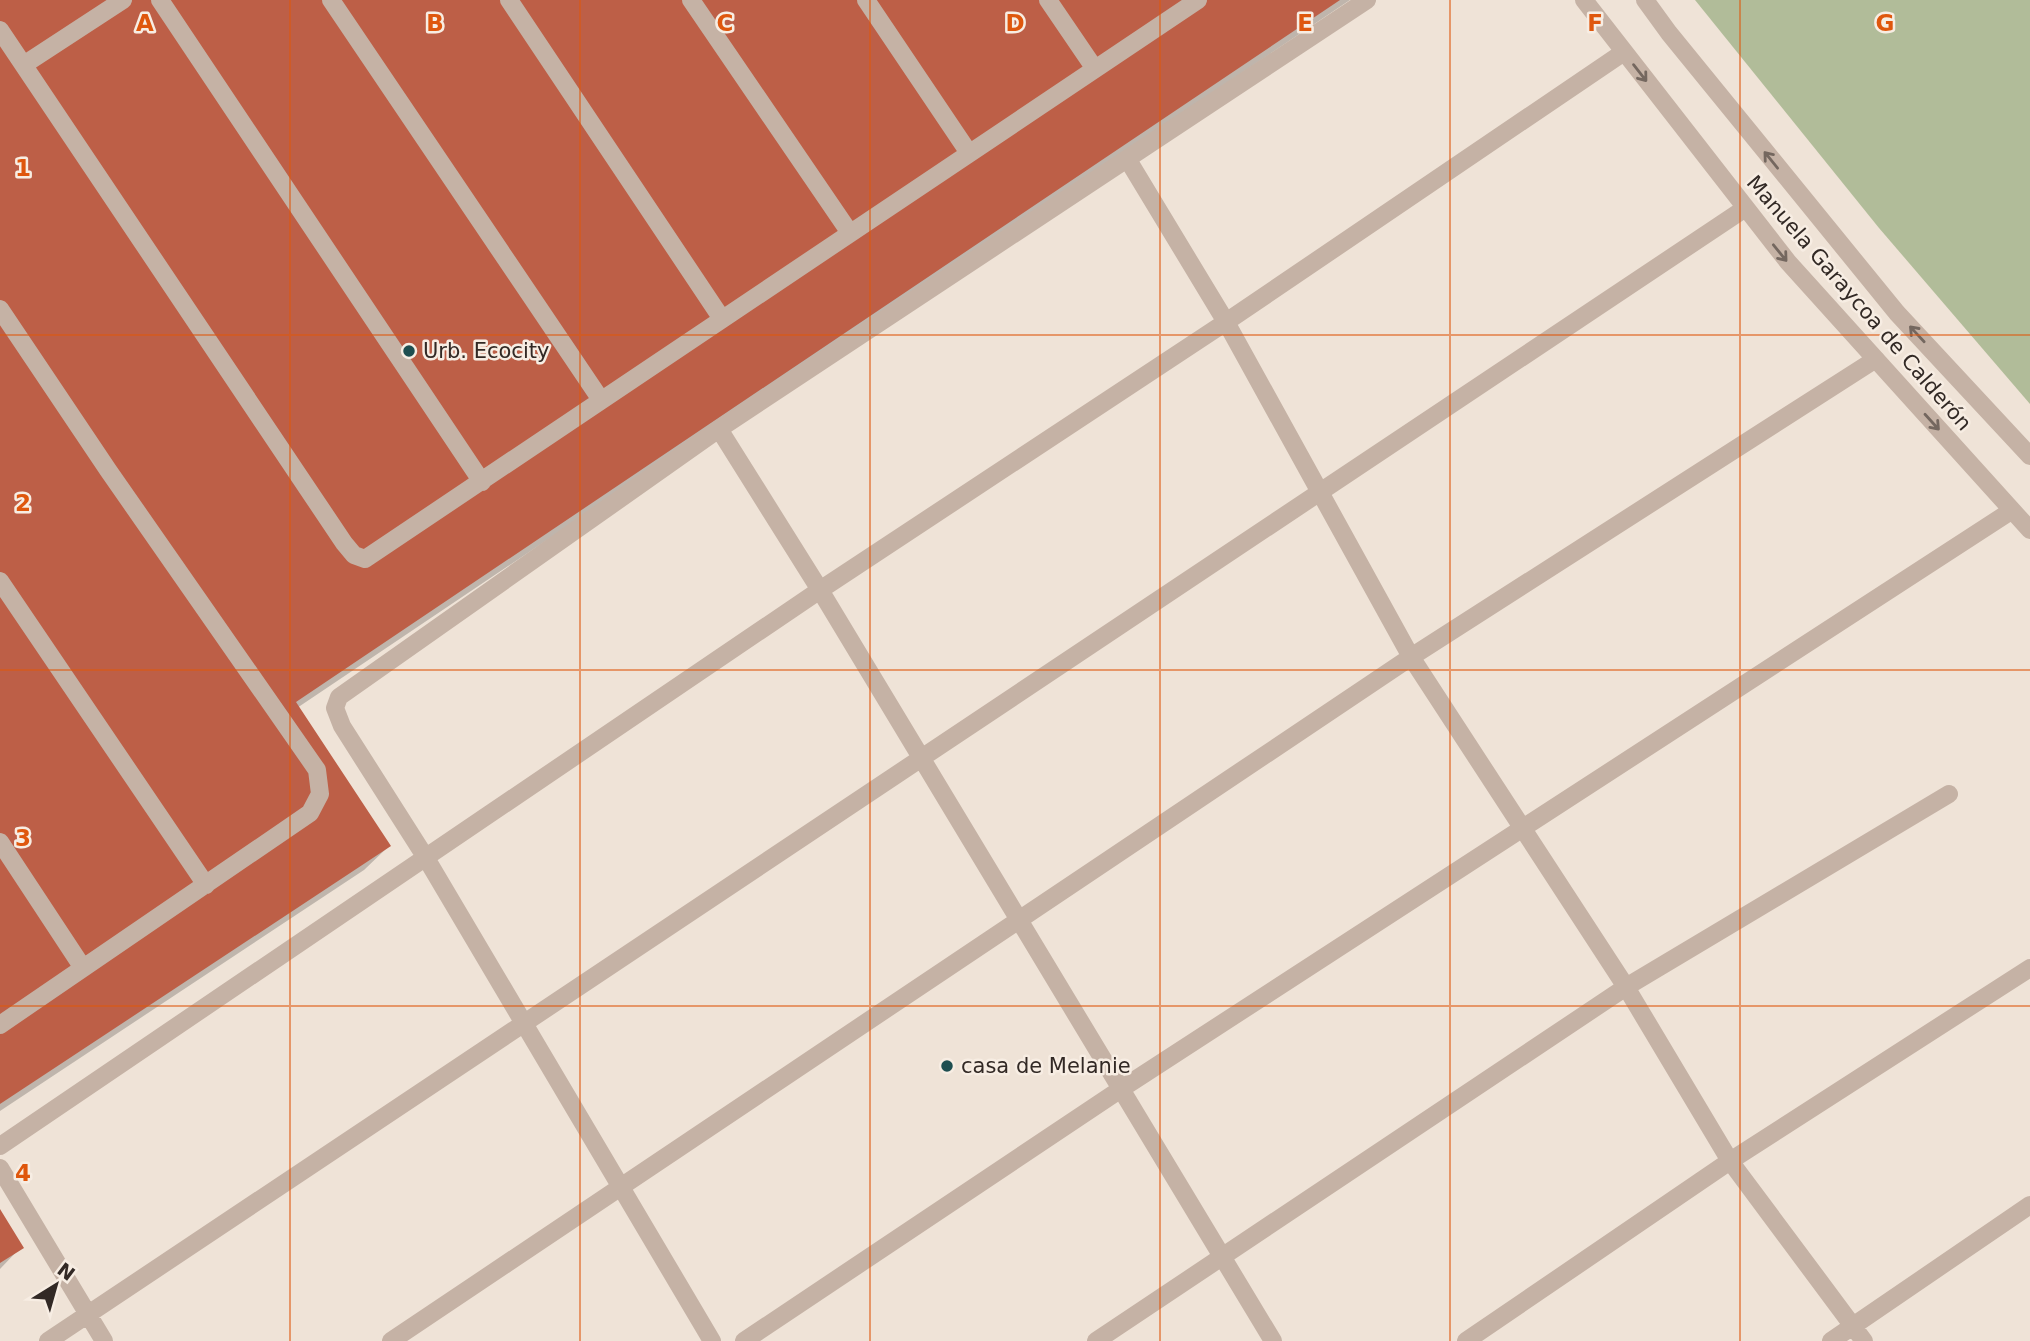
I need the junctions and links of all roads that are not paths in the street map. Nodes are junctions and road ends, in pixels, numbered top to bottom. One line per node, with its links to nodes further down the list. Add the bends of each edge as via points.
1 (123, 0): 14 (street)
2 (160, 0): 27 (street)
3 (331, 0): 24 (street)
4 (509, 0): 21 (street)
5 (691, 0): 19 (street)
6 (866, 0): 16 (street)
7 (1048, 0): 15 (street)
8 (1198, 0): 15 (street)
9 (1367, 0): 17 (street)
10 (1584, 0): 13 (street, Manuela Garaycoa de Calderón)
11 (1645, 0): 26 (street, Manuela Garaycoa de Calderón, one-way to 11, via 1897,313)
12 (3, 40): 14 (street)
13 (1624, 52): 18 (street, Manuela Garaycoa de Calderón, one-way to 18); 22 (street)
14 (25, 64): 27 (street, via 354,555 365,559)
15 (1095, 69): 16 (street)
16 (969, 153): 19 (street)
17 (1128, 160): 22 (street); 25 (street)
18 (1744, 209): 23 (street, Manuela Garaycoa de Calderón, one-way to 23); 28 (street)
19 (850, 233): 21 (street)
20 (0, 309): 39 (street, via 317,770 320,794 310,813)
21 (722, 319): 24 (street)
22 (1226, 322): 28 (street); 32 (street)
23 (1876, 359): 29 (street, Manuela Garaycoa de Calderón, one-way to 29); 33 (street)
24 (601, 400): 27 (street)
25 (719, 429): 32 (street); 38 (street, via 339,697 335,708 342,726)
26 (2030, 456)
27 (482, 482)
28 (1318, 492): 33 (street); 34 (street)
29 (2011, 511): 30 (street, Manuela Garaycoa de Calderón); 36 (street)
30 (2030, 530)
31 (0, 581): 39 (street)
32 (820, 590): 34 (street); 38 (street)
33 (1411, 657): 36 (street); 40 (street)
34 (923, 760): 40 (street); 44 (street)
35 (1949, 794): 43 (street)
36 (1524, 829): 43 (street); 46 (street)
37 (0, 842): 41 (street)
38 (426, 858): 44 (street); 47 (street)
39 (206, 885): 41 (street)
40 (1018, 918): 46 (street); 50 (street)
41 (83, 968): 45 (street)
42 (2030, 968): 48 (street)
43 (1626, 987): 48 (street); 52 (street)
44 (525, 1024): 50 (street); 53 (street)
45 (0, 1025)
46 (1121, 1089): 52 (street); 59 (street)
47 (0, 1146)
48 (1730, 1161): 54 (street); 62 (street)
49 (0, 1168): 53 (street)
50 (621, 1186): 57 (street); 58 (street)
51 (2030, 1206): 54 (street)
52 (1223, 1258): 60 (street); 61 (street)
53 (89, 1314): 55 (street); 56 (street)
54 (1860, 1333): 63 (street)
55 (48, 1341)
56 (104, 1341)
57 (391, 1341)
58 (712, 1341)
59 (744, 1341)
60 (1096, 1341)
61 (1273, 1341)
62 (1466, 1341)
63 (1831, 1341)

